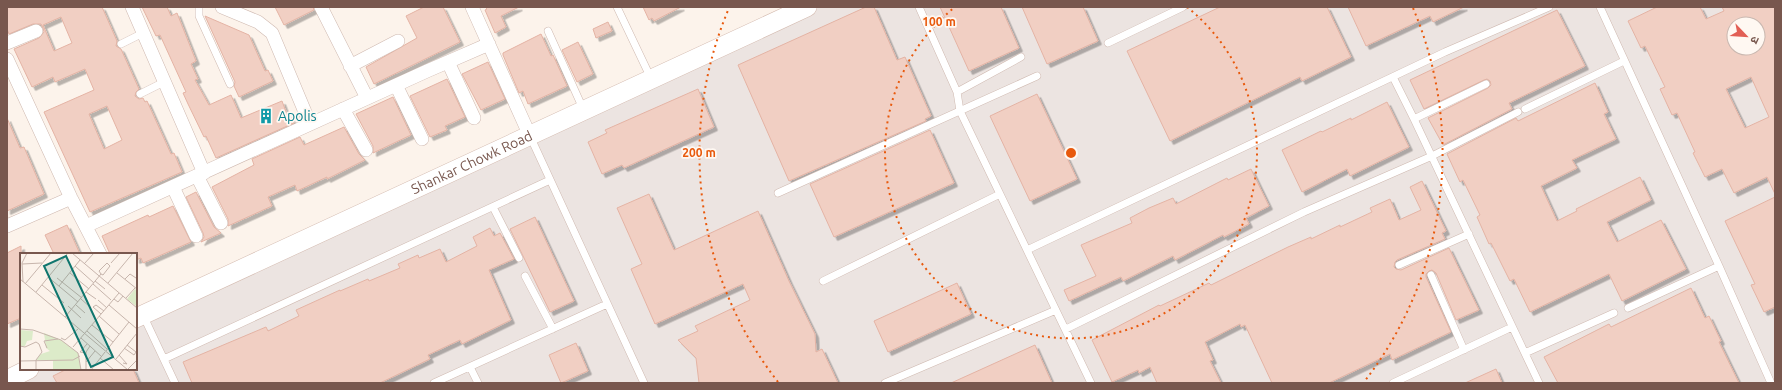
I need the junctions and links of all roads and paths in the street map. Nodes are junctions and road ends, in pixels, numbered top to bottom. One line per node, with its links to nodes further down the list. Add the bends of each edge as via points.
1 (132, 7): 16 (street)
2 (199, 7): 31 (lane, via 199,16)
3 (222, 7): 13 (street)
4 (321, 7): 26 (street)
5 (472, 7): 21 (street)
6 (617, 7): 27 (lane)
7 (783, 7): 27 (main road, Shankar Chowk Road)
8 (807, 7): 45 (main road, Shankar Chowk Road)
9 (919, 7): 34 (lane)
10 (1183, 7): 19 (lane)
11 (1549, 7): 29 (lane)
12 (1600, 7): 24 (lane)
13 (241, 11): 44 (street, via 272,33)
14 (36, 30): 18 (street)
15 (548, 31): 37 (lane)
16 (143, 33): 20 (lane); 30 (street)
17 (398, 41): 26 (street)
18 (7, 43)
19 (1108, 43)
20 (121, 44)
21 (489, 44): 25 (street); 45 (street)
22 (1021, 58): 34 (lane)
23 (7, 59): 54 (street)
24 (1624, 61): 39 (lane); 65 (lane)
25 (448, 62): 33 (street); 42 (street)
26 (350, 66): 36 (street)
27 (647, 70): 37 (main road, Shankar Chowk Road)
28 (1037, 76): 40 (lane)
29 (1393, 77): 43 (lane); 61 (lane)
30 (164, 82): 35 (lane); 49 (street)
31 (230, 84)
32 (1486, 84): 43 (lane)
33 (396, 85): 36 (street); 46 (street)
34 (958, 92): 40 (lane)
35 (140, 94)
36 (366, 98): 38 (street)
37 (580, 102): 45 (main road, Shankar Chowk Road)
38 (343, 109): 44 (street); 47 (street)
39 (1525, 109)
40 (960, 111): 52 (lane); 53 (lane)
41 (1518, 112): 48 (lane)
42 (474, 118)
43 (1414, 119): 48 (lane)
44 (310, 124): 49 (street)
45 (528, 132): 50 (lane); 73 (main road, Shankar Chowk Road)
46 (422, 139)
47 (366, 150)
48 (1432, 156): 59 (lane); 76 (lane, via 1304,212)
49 (200, 174): 51 (street); 56 (street)
50 (550, 180): 55 (lane); 69 (lane)
51 (173, 187): 58 (street); 60 (street)
52 (778, 193)
53 (1000, 194): 61 (lane); 68 (lane)
54 (71, 198): 57 (street); 58 (street)
55 (493, 206): 63 (lane); 79 (lane)
56 (221, 223)
57 (7, 226)
58 (86, 226): 62 (street)
59 (1469, 234): 64 (lane); 74 (lane)
60 (196, 236)
61 (1027, 250): 71 (lane)
62 (100, 253)
63 (519, 258)
64 (1399, 265)
65 (1719, 266): 70 (lane); 93 (lane)
66 (1431, 275): 77 (lane)
67 (525, 276): 75 (lane)
68 (823, 281)
69 (607, 304): 75 (lane); 88 (lane)
70 (1628, 308)
71 (1056, 310): 76 (lane); 89 (lane)
72 (1614, 312): 78 (lane)
73 (138, 313): 79 (lane)
74 (1512, 327): 77 (lane); 78 (lane)
75 (553, 329): 82 (lane)
76 (1066, 329): 90 (lane)
77 (1464, 350): 91 (lane)
78 (1525, 354): 92 (lane)
79 (164, 359): 85 (lane)
80 (20, 360): 81 (main road)
81 (7, 367)
82 (470, 367): 86 (lane); 87 (lane)
83 (27, 370): 84 (main road)
84 (7, 380)
85 (175, 383)
86 (434, 383)
87 (478, 383)
88 (644, 383)
89 (885, 383)
90 (1092, 383)
91 (1394, 383)
92 (1539, 383)
93 (1771, 383)

